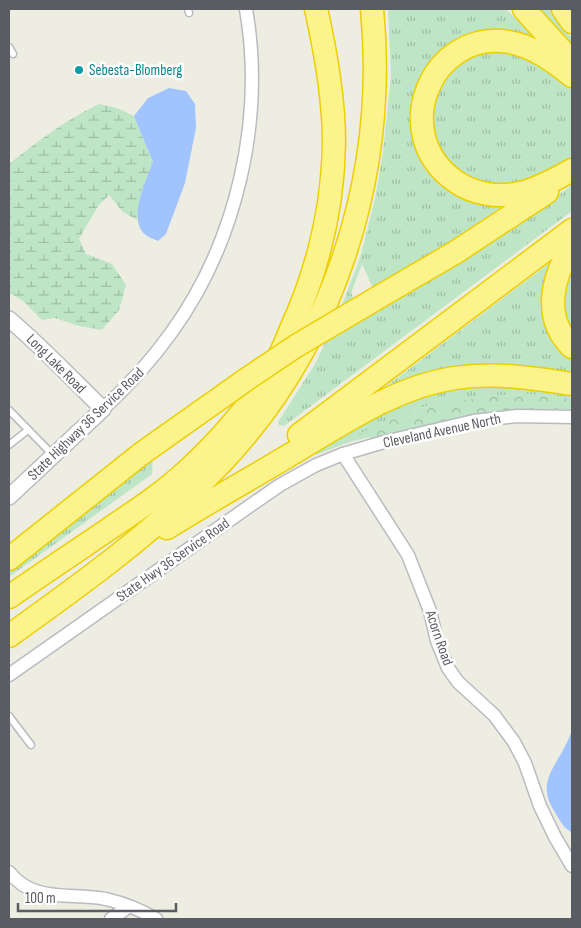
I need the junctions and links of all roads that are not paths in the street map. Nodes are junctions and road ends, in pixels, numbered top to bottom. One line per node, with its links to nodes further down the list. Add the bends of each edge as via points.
1 (246, 9): 18 (street, State Highway 36 Service Road, via 251,49 250,114 240,179 220,241 200,286 172,332 126,388)
2 (316, 9): 29 (highway, via 333,111 333,166 324,235 306,295 288,338 268,376 212,447 166,489)
3 (372, 9): 28 (highway, via 374,88 366,168 353,230 327,303 291,372 246,434 193,490)
4 (524, 9): 9 (highway)
5 (562, 9): 6 (highway)
6 (572, 22)
7 (9, 47): 8 (lane)
8 (13, 54)
9 (572, 62)
10 (572, 76): 11 (highway, via 558,64 517,44 497,42 468,47 435,73 424,98 422,122 428,152 439,168 462,186 476,192 521,193)
11 (572, 170)
12 (572, 174): 27 (highway, bridge, via 456,252 296,346 231,390 142,454)
13 (572, 230): 26 (highway)
14 (572, 246): 16 (highway, via 556,279 553,305 561,332)
15 (9, 319): 18 (street, Long Lake Road)
16 (572, 347)
17 (572, 384): 26 (highway, via 506,375 480,375 454,378 404,392 358,415)
18 (103, 409): 24 (street, State Highway 36 Service Road)
19 (9, 410): 21 (lane)
20 (572, 417): 23 (street, Cleveland Avenue North, via 517,416 474,421)
21 (28, 430): 22 (lane); 24 (lane)
22 (9, 445)
23 (343, 454): 31 (street, State Hwy 36 Service Road, via 280,485); 34 (street, Acorn Road, via 408,555 448,668 458,682 494,715 514,742 544,814)
24 (54, 456): 25 (street, State Highway 36 Service Road)
25 (9, 497)
26 (199, 508): 28 (highway)
27 (9, 559)
28 (96, 573): 30 (highway)
29 (9, 597)
30 (9, 636)
31 (9, 675)
32 (9, 716): 33 (lane)
33 (31, 745)
34 (572, 866)
35 (9, 872): 36 (street, via 23,887 32,891 105,899)
36 (128, 907): 37 (street); 38 (street)
37 (111, 919)
38 (156, 919)

